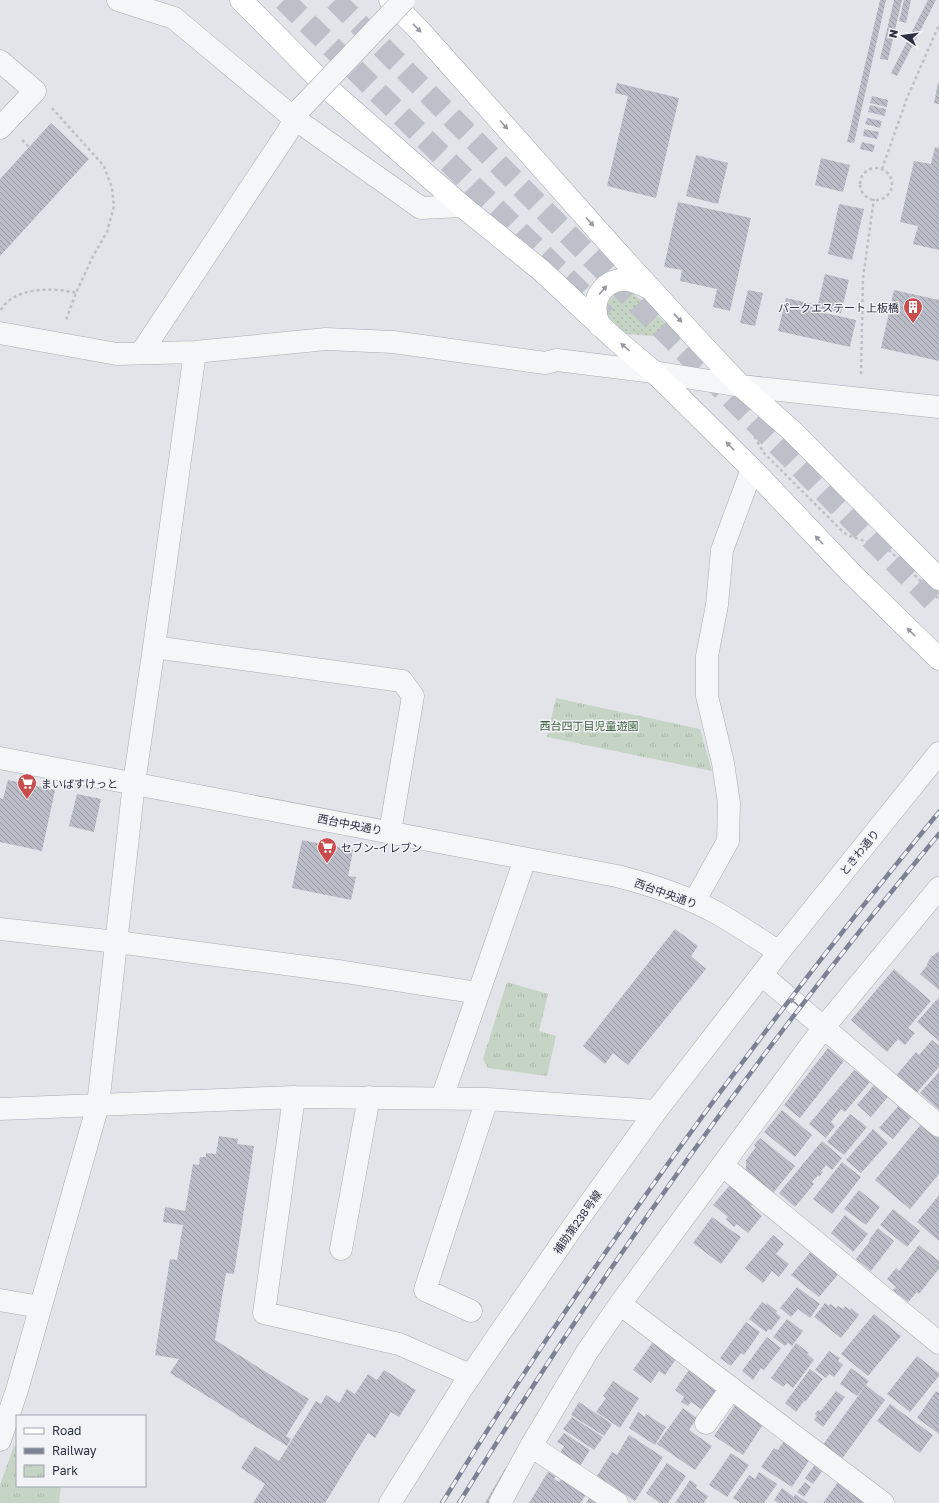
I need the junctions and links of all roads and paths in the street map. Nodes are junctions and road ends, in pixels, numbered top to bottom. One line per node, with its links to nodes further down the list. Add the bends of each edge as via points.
1 (118, 0): 8 (street, via 174,18)
2 (241, 0): 12 (main road, via 334,94)
3 (390, 0): 13 (main road, one-way to 13)
4 (404, 0): 8 (street, bridge)
5 (939, 25): 10 (path, via 906,98)
6 (0, 61): 7 (street)
7 (35, 91): 9 (street); 14 (path, via 104,166 112,188 114,206 107,232)
8 (298, 114): 12 (street, via 421,208); 20 (street)
9 (0, 128)
10 (882, 168): 11 (path, via 891,176 892,189 883,198); 11 (path, via 870,168 860,180 864,194)
11 (874, 199): 23 (path, via 863,278)
12 (462, 206): 17 (main road, via 542,271)
13 (651, 289): 17 (main road, one-way to 13, via 596,315 596,302 599,293 612,281 627,280); 22 (main road, one-way to 22)
14 (76, 293): 15 (path, via 65,290 38,290 9,301); 16 (path)
15 (0, 311)
16 (66, 322)
17 (600, 326): 21 (main road, one-way to 17)
18 (0, 333): 20 (street, via 117,354)
19 (195, 352): 20 (street); 21 (street, via 326,339 393,342 545,363 557,360); 29 (street)
20 (141, 353)
21 (654, 372): 22 (street); 26 (main road, one-way to 21)
22 (741, 386): 23 (street); 27 (main road, via 791,430)
23 (858, 398): 24 (street)
24 (939, 407)
25 (749, 426): 28 (path, bridge, via 763,452 841,530 847,535 888,549)
26 (752, 469): 30 (main road, one-way to 26, via 851,573); 37 (street, via 722,550 717,605 707,656 707,696 730,803 728,841)
27 (939, 579)
28 (939, 599)
29 (154, 646): 33 (street); 34 (street, via 402,681 413,696)
30 (939, 659)
31 (939, 753): 40 (street, ときわ通り)
32 (0, 758): 33 (street, 西台中央通り)
33 (134, 783): 34 (street, 西台中央通り); 39 (street)
34 (390, 832): 35 (street, 西台中央通り)
35 (525, 859): 37 (street, 西台中央通り, via 637,881); 42 (street)
36 (939, 888): 43 (street)
37 (694, 902): 40 (street, 西台中央通り, via 717,913)
38 (0, 929): 39 (street)
39 (117, 942): 42 (street, via 345,972); 48 (street)
40 (779, 952): 41 (street, 補助第238号線)
41 (762, 975): 43 (street, one-way to 41); 50 (street, 補助第238号線)
42 (478, 993): 46 (street)
43 (824, 1027): 51 (street); 52 (street)
44 (294, 1097): 45 (street); 48 (street); 59 (street, via 264,1313 399,1344)
45 (369, 1097): 46 (street); 53 (street)
46 (442, 1098): 47 (street)
47 (487, 1099): 50 (street); 57 (street, via 425,1290)
48 (98, 1105): 49 (street); 56 (street)
49 (0, 1109)
50 (656, 1111): 59 (street, 補助第238号線)
51 (939, 1126)
52 (722, 1165): 55 (street); 58 (street)
53 (341, 1249)
54 (0, 1300): 56 (street)
55 (620, 1304): 61 (street); 64 (street, via 587,1352)
56 (40, 1307): 60 (street)
57 (471, 1311)
58 (939, 1342)
59 (470, 1375): 65 (street, 補助第238号線)
60 (8, 1389): 63 (street)
61 (731, 1389): 62 (street); 68 (street)
62 (706, 1423)
63 (0, 1440)
64 (531, 1446): 66 (street); 67 (street)
65 (390, 1503)
66 (500, 1503)
67 (617, 1503)
68 (883, 1503)

